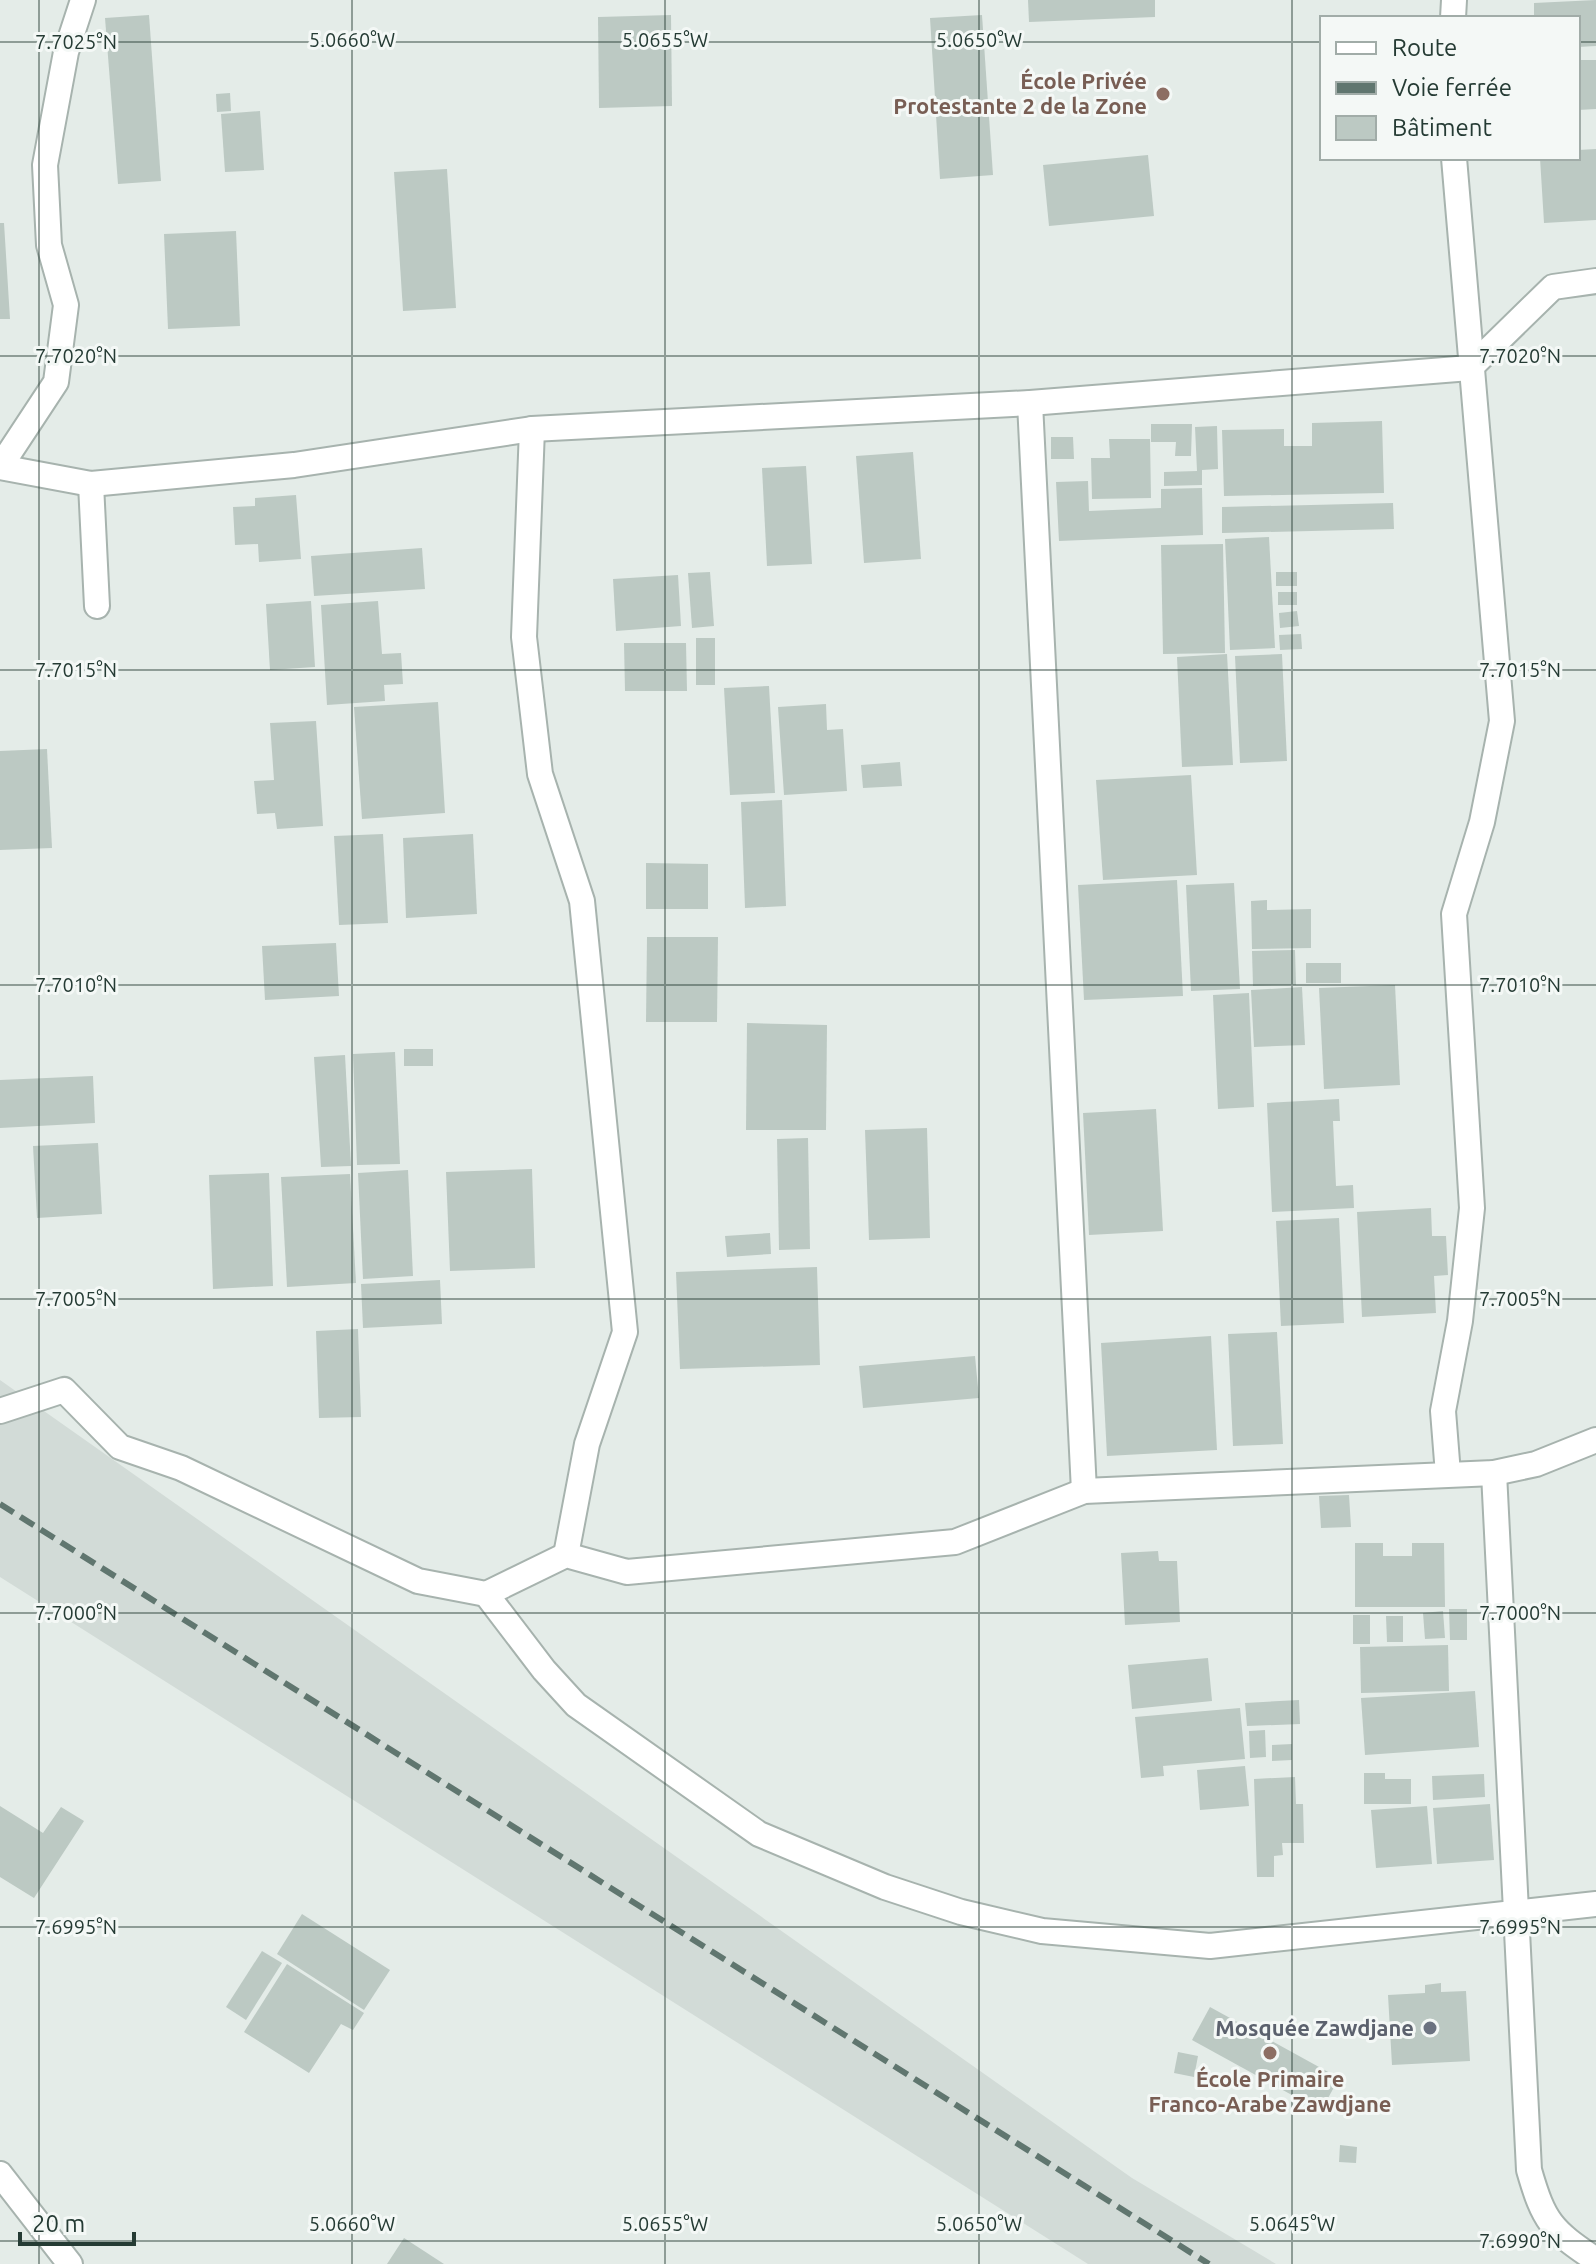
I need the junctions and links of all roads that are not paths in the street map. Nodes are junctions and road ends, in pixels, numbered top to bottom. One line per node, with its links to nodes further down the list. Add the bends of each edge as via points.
1 (83, 0): 7 (street, via 66,52 45,165 49,245 66,305 56,382)
2 (1454, 160): 4 (street)
3 (1596, 281): 4 (street, via 1553,287)
4 (1470, 368): 5 (street); 13 (street, via 1502,721 1482,822 1454,914 1472,1208 1460,1321 1443,1411)
5 (1030, 403): 6 (street); 14 (street)
6 (532, 429): 8 (street, via 294,465); 15 (street, via 524,637 540,774 582,901 625,1332 587,1444)
7 (0, 467): 8 (street)
8 (91, 484): 9 (street)
9 (97, 606)
10 (0, 1411): 16 (street, via 64,1390 120,1447 181,1468 418,1581)
11 (1596, 1440): 12 (street, via 1536,1464)
12 (1494, 1473): 13 (street); 18 (street)
13 (1448, 1474): 14 (street)
14 (1084, 1491): 15 (street, via 955,1542 627,1572)
15 (566, 1555): 16 (street)
16 (486, 1594): 18 (street, via 576,1705 759,1834 885,1887 961,1912 1042,1931 1210,1946)
17 (1596, 1904): 18 (street)
18 (1517, 1912): 20 (street, via 1529,2170 1541,2213)
19 (0, 2174): 21 (street)
20 (1596, 2260)
21 (70, 2264)

